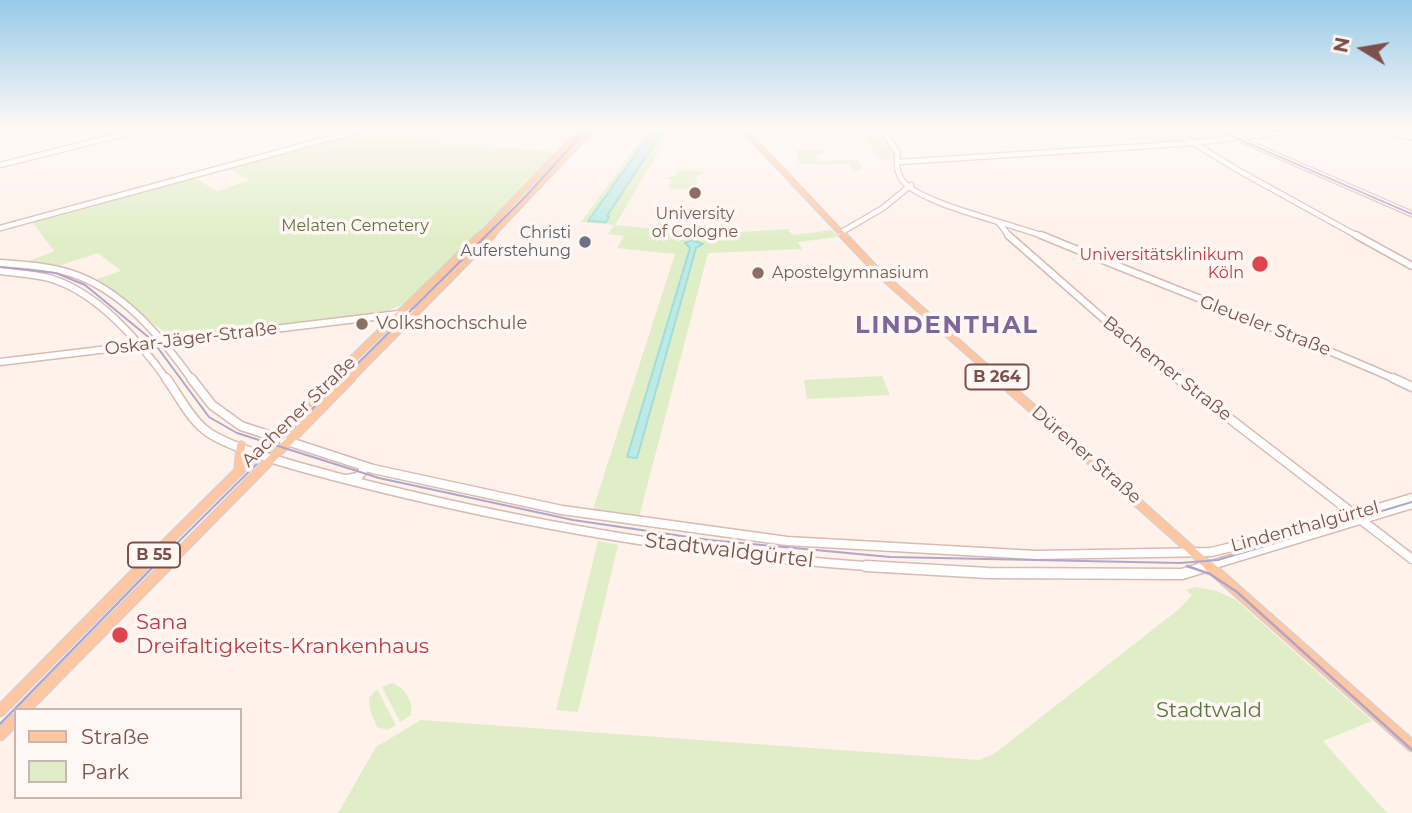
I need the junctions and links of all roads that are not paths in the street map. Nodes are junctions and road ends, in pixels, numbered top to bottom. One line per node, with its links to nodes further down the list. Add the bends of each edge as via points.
1 (232, 165): 14 (main road)
2 (549, 165): 19 (main road, Aachener Straße / B 55)
3 (557, 165): 19 (main road, Aachener Straße / B 55)
4 (776, 165): 15 (main road, Dürener Straße / B 264)
5 (899, 165): 9 (main road)
6 (900, 165): 10 (main road)
7 (1233, 165): 17 (main road)
8 (1298, 165): 12 (main road)
9 (901, 179): 10 (main road); 11 (main road)
10 (911, 186): 11 (main road); 13 (main road)
11 (897, 194): 15 (main road, via 883,208)
12 (1412, 214)
13 (999, 223): 28 (main road, Gleueler Straße, via 1275,326); 39 (main road, Bachemer Straße, via 1033,260 1137,348)
14 (0, 228)
15 (840, 233): 40 (main road, Dürener Straße / B 264)
16 (0, 264): 24 (main road, Stadtwaldgürtel, via 63,271 89,280)
17 (1412, 266)
18 (0, 271): 23 (main road, Stadtwaldgürtel, via 49,278 73,287)
19 (412, 309): 20 (main road, Oskar-Jäger-Straße); 30 (main road, Aachener Straße / B 55)
20 (401, 313): 21 (main road, Oskar-Jäger-Straße); 22 (main road, Aachener Straße / B 55)
21 (381, 315): 22 (main road); 24 (main road, Oskar-Jäger-Straße)
22 (390, 324): 29 (main road, Aachener Straße / B 55)
23 (133, 336): 25 (main road, Stadtwaldgürtel); 26 (main road)
24 (164, 342): 25 (main road, Oskar-Jäger-Straße); 29 (main road, Stadtwaldgürtel, via 221,415)
25 (141, 344): 26 (main road, Oskar-Jäger-Straße); 31 (main road, Stadtwaldgürtel, via 203,429)
26 (117, 347): 27 (main road, Oskar-Jäger-Straße)
27 (0, 362)
28 (1412, 387)
29 (272, 438): 30 (main road, Stadtwaldgürtel); 32 (main road, Aachener Straße / B 55)
30 (286, 442): 33 (main road, Aachener Straße / B 55); 34 (main road, Stadtwaldgürtel)
31 (241, 446): 32 (main road, Stadtwaldgürtel); 35 (main road, via 242,458)
32 (256, 452): 33 (main road, Stadtwaldgürtel); 35 (main road, Aachener Straße / B 55)
33 (270, 457): 36 (main road, Stadtwaldgürtel); 44 (main road, Aachener Straße / B 55)
34 (366, 467): 36 (main road, via 358,477); 40 (main road, Stadtwaldgürtel, via 562,510 787,541 985,554)
35 (234, 474): 43 (main road, Aachener Straße / B 55)
36 (340, 479): 42 (main road, Stadtwaldgürtel, via 566,529 810,561 988,573 1140,575 1182,574)
37 (1412, 498): 39 (main road, Lindenthalgürtel)
38 (1412, 504): 39 (main road, Lindenthalgürtel)
39 (1358, 517): 40 (main road, Lindenthalgürtel); 41 (main road, Bachemer Straße); 42 (main road, Lindenthalgürtel)
40 (1198, 554): 42 (main road, Dürener Straße / B 264)
41 (1412, 559)
42 (1211, 565): 48 (main road, Dürener Straße / B 264)
43 (13, 697): 44 (main road, Aachener Straße); 45 (main road, Aachener Straße / B 55)
44 (28, 706)
45 (0, 711)
46 (14, 721): 47 (main road)
47 (0, 735)
48 (1412, 746)

